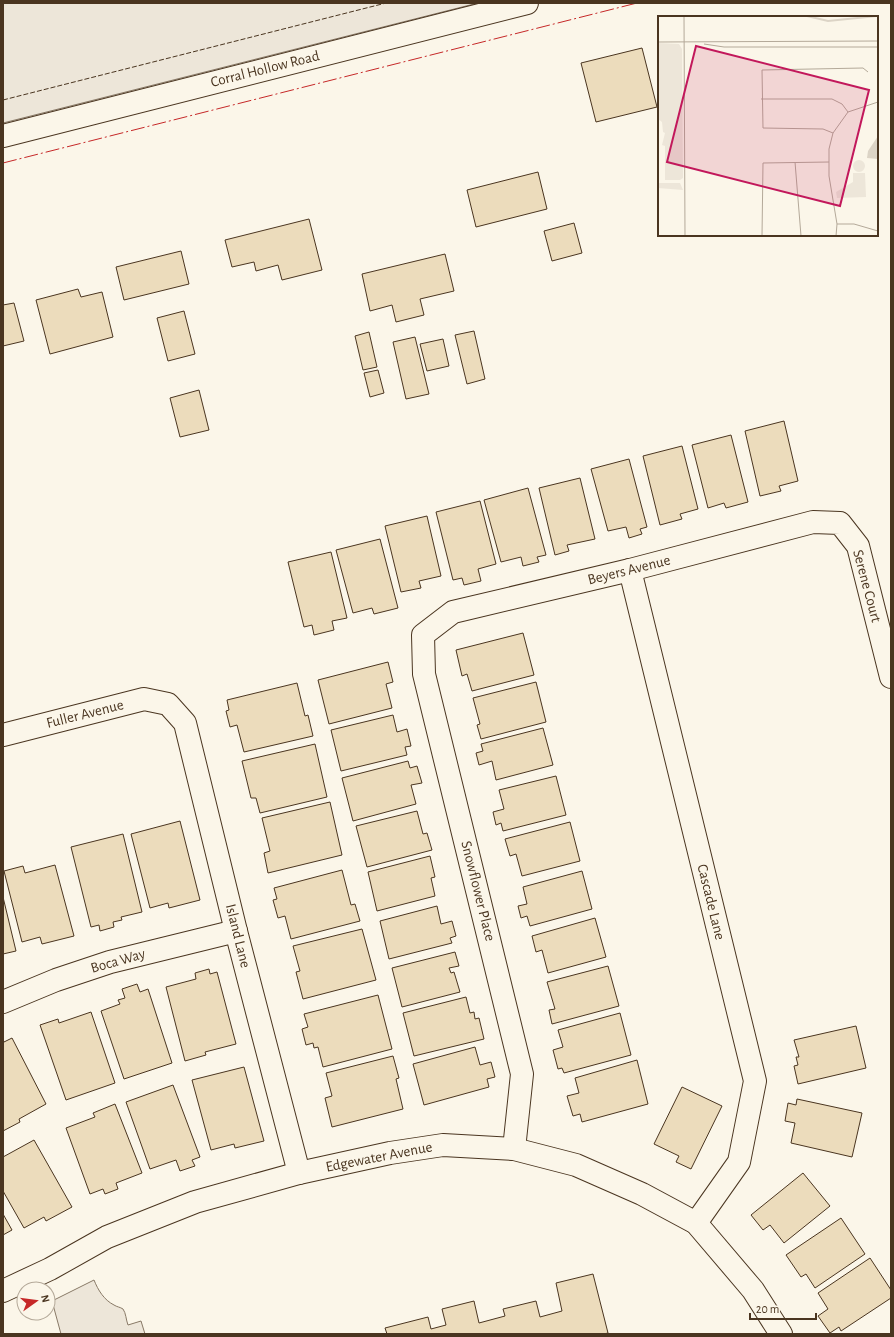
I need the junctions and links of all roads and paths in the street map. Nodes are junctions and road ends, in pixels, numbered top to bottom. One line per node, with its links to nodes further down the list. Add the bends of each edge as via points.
1 (527, 3): 2 (street, Corral Hollow Road)
2 (3, 136)
3 (840, 523): 4 (street, Beyers Avenue, via 812,522); 6 (street, Serene Court, via 858,546)
4 (630, 570): 5 (street, Beyers Avenue, via 453,612); 13 (street, Cascade Lane, via 755,1081 739,1162)
5 (423, 635): 11 (street, Snowflower Place, via 424,674 522,1074)
6 (891, 678)
7 (168, 704): 8 (street, Fuller Avenue, via 144,699); 9 (street, Island Lane, via 184,723)
8 (3, 735)
9 (236, 931): 10 (street, Boca Way, via 110,962 56,980); 12 (street, Island Lane)
10 (3, 1002)
11 (514, 1149): 12 (street, Edgewater Avenue, via 443,1145 390,1153); 13 (street, Edgewater Avenue, via 576,1165 642,1194)
12 (299, 1173): 14 (street, Edgewater Avenue, via 195,1202 107,1237 50,1269)
13 (696, 1223): 15 (street, Edgewater Avenue, via 753,1290)
14 (3, 1291)
15 (781, 1334)

